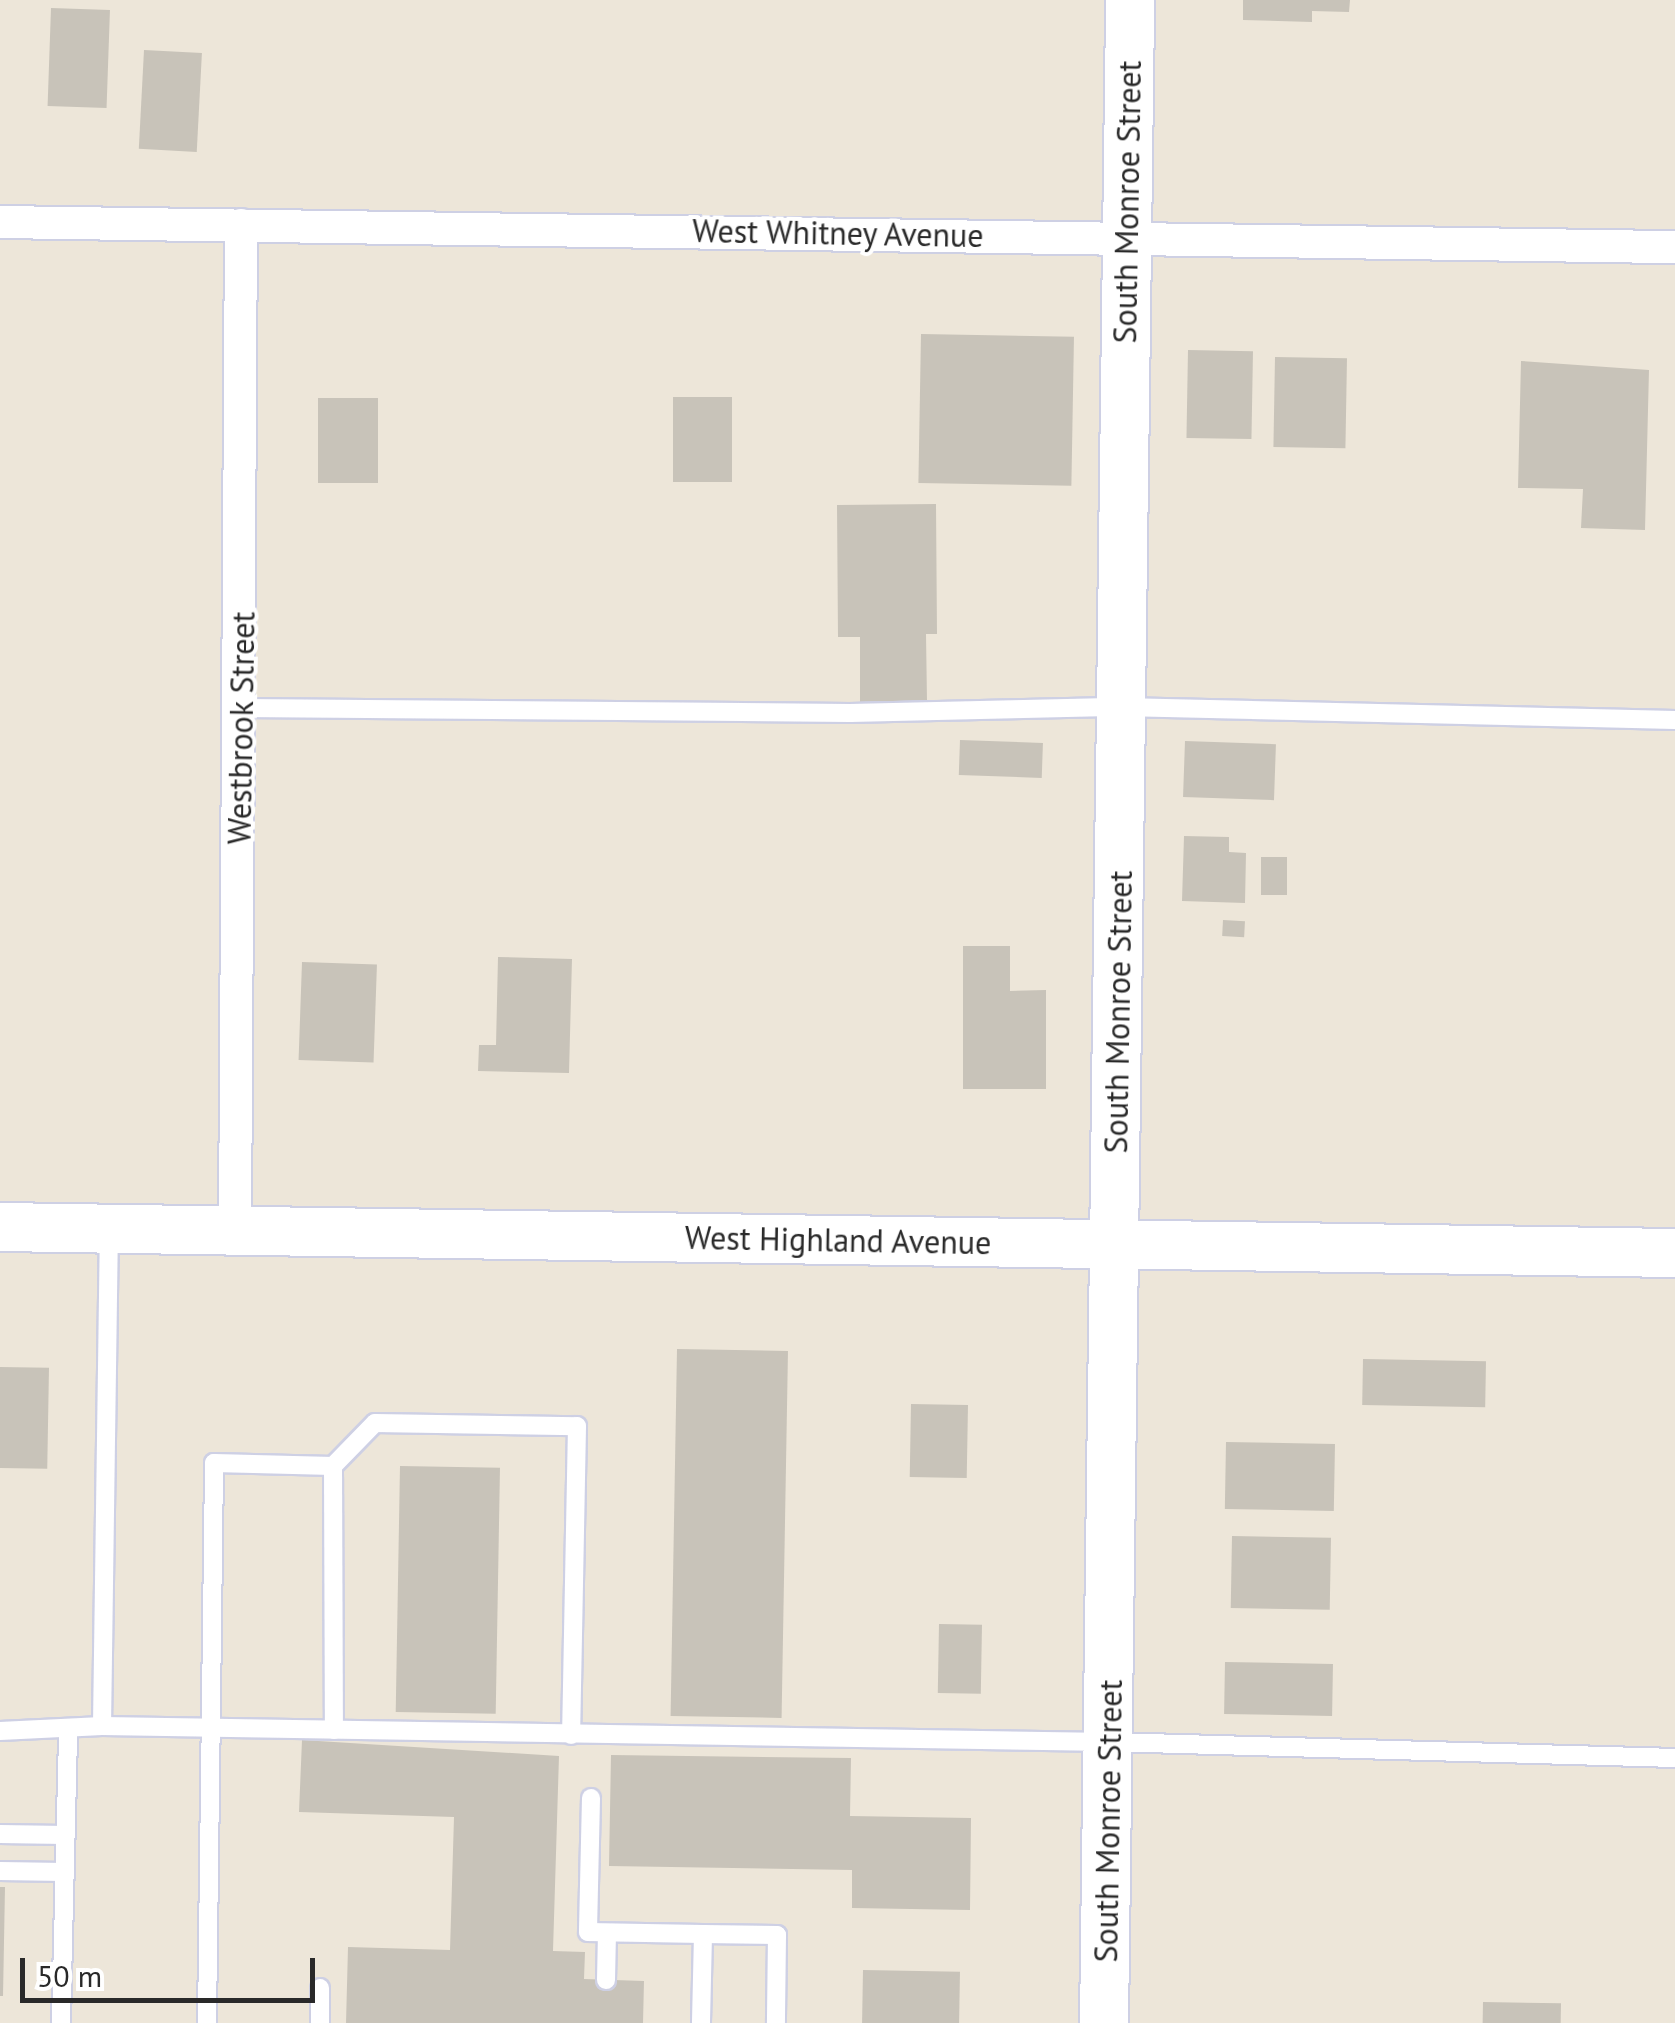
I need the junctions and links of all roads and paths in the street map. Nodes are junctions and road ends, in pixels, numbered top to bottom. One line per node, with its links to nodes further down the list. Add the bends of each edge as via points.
1 (1130, 0): 4 (main road, South Monroe Street)
2 (0, 222): 3 (street, West Whitney Avenue)
3 (241, 225): 4 (street, West Whitney Avenue); 7 (street, Westbrook Street)
4 (1126, 238): 5 (street, West Whitney Avenue); 6 (main road, South Monroe Street)
5 (1675, 247)
6 (1121, 707): 7 (lane, via 850,713); 8 (lane); 12 (main road, South Monroe Street)
7 (241, 708): 11 (street, Westbrook Street)
8 (1675, 720)
9 (0, 1228): 10 (main road, West Highland Avenue)
10 (109, 1229): 11 (main road, West Highland Avenue); 15 (lane)
11 (235, 1230): 12 (main road, West Highland Avenue)
12 (1115, 1244): 13 (main road, West Highland Avenue); 21 (main road, South Monroe Street)
13 (1675, 1253)
14 (333, 1466): 16 (lane, via 214,1463); 17 (lane); 20 (lane, via 375,1422 578,1426)
15 (102, 1726): 16 (lane); 19 (lane)
16 (208, 1729): 17 (lane); 33 (lane)
17 (334, 1730): 20 (lane)
18 (0, 1732): 19 (lane)
19 (68, 1732): 25 (lane)
20 (572, 1734): 21 (lane)
21 (1110, 1742): 22 (lane); 37 (main road, South Monroe Street)
22 (1675, 1758)
23 (590, 1798): 28 (lane, via 588,1932)
24 (0, 1834): 25 (lane)
25 (65, 1835): 27 (lane)
26 (0, 1871): 27 (lane)
27 (64, 1872): 32 (lane)
28 (607, 1932): 29 (lane); 30 (lane)
29 (703, 1934): 35 (lane); 36 (lane, via 777,1935)
30 (606, 1980)
31 (320, 1988): 34 (lane)
32 (61, 2023)
33 (206, 2023)
34 (320, 2023)
35 (701, 2023)
36 (776, 2023)
37 (1104, 2023)

